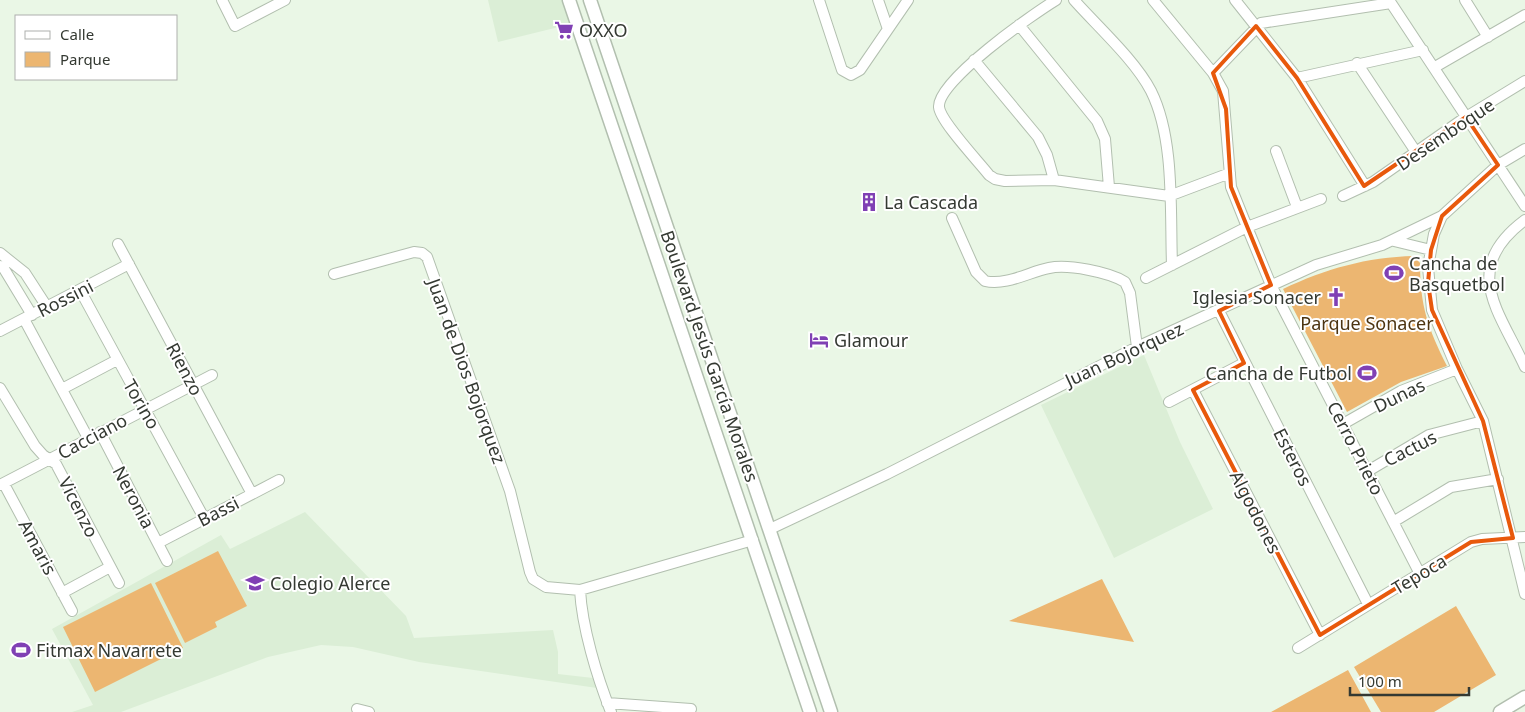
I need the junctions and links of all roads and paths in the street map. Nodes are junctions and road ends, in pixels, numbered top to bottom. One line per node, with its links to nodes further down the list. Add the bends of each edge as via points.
1 (222, 0): 2 (street, via 235,26)
2 (284, 0)
3 (570, 0): 20 (main road, Boulevard Jesús García Morales)
4 (590, 0): 18 (main road, Boulevard Jesús García Morales)
5 (819, 0): 17 (street, via 842,70 847,74 860,70)
6 (878, 0): 17 (street)
7 (908, 0): 17 (street)
8 (1056, 0): 15 (street)
9 (1074, 0): 37 (street, via 1138,72 1150,91 1164,136)
10 (1153, 0): 25 (street, Cerro Prieto)
11 (1235, 0): 16 (street)
12 (1465, 0): 19 (street)
13 (1390, 2): 16 (street); 21 (street)
14 (1525, 15): 19 (street)
15 (1019, 25): 22 (street); 36 (street, via 1097,121 1105,139)
16 (1256, 26): 25 (street); 26 (street)
17 (888, 29)
18 (601, 34): 20 (main road); 85 (main road, Boulevard Jesús García Morales)
19 (1488, 38): 24 (street)
20 (583, 40): 88 (main road, Boulevard Jesús García Morales)
21 (1423, 50): 23 (street); 24 (street)
22 (974, 60): 34 (street, via 1038,137 1047,154); 34 (street, via 940,100 941,116 995,179)
23 (1356, 64): 26 (street); 31 (street)
24 (1434, 67): 28 (street)
25 (1213, 73): 33 (street, Cerro Prieto, via 1223,91)
26 (1297, 78): 35 (street)
27 (1525, 81): 28 (street, Desemboque)
28 (1466, 117): 31 (street, Desemboque); 32 (street)
29 (1525, 149): 32 (street, Juan Bojorquez)
30 (1276, 151): 41 (street)
31 (1416, 152): 35 (street, Desemboque)
32 (1498, 165): 40 (street); 42 (street, Juan Bojorquez)
33 (1230, 173): 37 (street); 45 (street, Cerro Prieto)
34 (1054, 180): 36 (street)
35 (1365, 186): 38 (street, Desemboque)
36 (1109, 187): 37 (street)
37 (1169, 196): 51 (street)
38 (1343, 196)
39 (1321, 199): 41 (street)
40 (1525, 206)
41 (1297, 207): 45 (street)
42 (1442, 216): 46 (street, Juan Bojorquez); 48 (street)
43 (952, 218): 61 (street, via 976,272 985,281 999,282 1060,267 1092,271 1125,282 1130,292)
44 (1525, 220): 63 (street, via 1498,247 1488,286 1496,312)
45 (1247, 227): 51 (street); 55 (street, Cerro Prieto)
46 (1394, 240): 48 (street); 55 (street, Juan Bojorquez, via 1332,259)
47 (118, 244): 50 (street, Rienzo)
48 (1431, 250): 65 (street, via 1428,267 1432,310)
49 (5, 256): 52 (street); 57 (street, via 25,273)
50 (129, 264): 56 (street, Rossini); 67 (street, Rienzo)
51 (1172, 265): 54 (street)
52 (2, 267): 59 (street)
53 (334, 274): 94 (street, Juan de Dios Bojorquez, via 414,252 427,257 510,490 532,579 546,587)
54 (1146, 278)
55 (1271, 285): 58 (street, Juan Bojorquez); 74 (street, Cerro Prieto)
56 (80, 290): 57 (street, Rossini); 62 (street, Torino)
57 (47, 307): 59 (street, Rossini)
58 (1218, 311): 61 (street, Juan Bojorquez); 64 (street, Esteros)
59 (28, 317): 60 (street, Rossini); 69 (street)
60 (0, 331)
61 (1137, 347): 85 (street, Juan Bojorquez, via 887,474)
62 (117, 360): 69 (street); 72 (street, Torino)
63 (1524, 362)
64 (1244, 363): 70 (street); 97 (street, Esteros)
65 (1457, 369): 73 (street); 74 (street, Dunas, via 1401,391)
66 (212, 375): 67 (street, Cacciano)
67 (194, 384): 72 (street, Cacciano); 82 (street, Rienzo)
68 (0, 388): 77 (street, Vicenzo, via 35,446)
69 (62, 389): 76 (street)
70 (1193, 390): 71 (street); 99 (street, Algodones)
71 (1169, 402)
72 (145, 409): 75 (street, Cacciano); 83 (street, Torino)
73 (1483, 421): 78 (street, Cactus, via 1429,435); 79 (street)
74 (1344, 424): 78 (street, Cerro Prieto)
75 (100, 432): 76 (street, Cacciano); 89 (street, Neronia)
76 (88, 438): 77 (street, Cacciano)
77 (50, 459): 81 (street, Cacciano); 91 (street, Vicenzo, via 60,470)
78 (1368, 471): 84 (street, Cerro Prieto)
79 (1498, 479): 84 (street, via 1451,487); 87 (street)
80 (279, 480): 82 (street, Bassi)
81 (2, 484): 95 (street, Amaris)
82 (252, 494): 83 (street, Bassi)
83 (204, 518): 89 (street, Bassi)
84 (1393, 522): 92 (street, Cerro Prieto)
85 (770, 529): 107 (main road, Boulevard Jesús García Morales)
86 (1525, 537): 87 (street, Tepoca)
87 (1513, 538): 92 (street, Tepoca, via 1477,540); 96 (street)
88 (753, 540): 94 (street); 106 (main road, Boulevard Jesús García Morales)
89 (158, 543): 90 (street, Neronia)
90 (167, 561)
91 (110, 567): 93 (street, Vicenzo); 95 (street)
92 (1420, 574): 97 (street, Tepoca)
93 (119, 583)
94 (580, 590): 102 (street, via 586,633)
95 (62, 593): 98 (street, Amaris)
96 (1525, 594)
97 (1368, 604): 99 (street, Tepoca)
98 (72, 611)
99 (1320, 635): 100 (street, Tepoca)
100 (1298, 648)
101 (1525, 697): 108 (main road)
102 (609, 707): 104 (street)
103 (357, 709): 105 (street)
104 (691, 709)
105 (370, 712)
106 (810, 712)
107 (831, 712)
108 (1500, 712)

